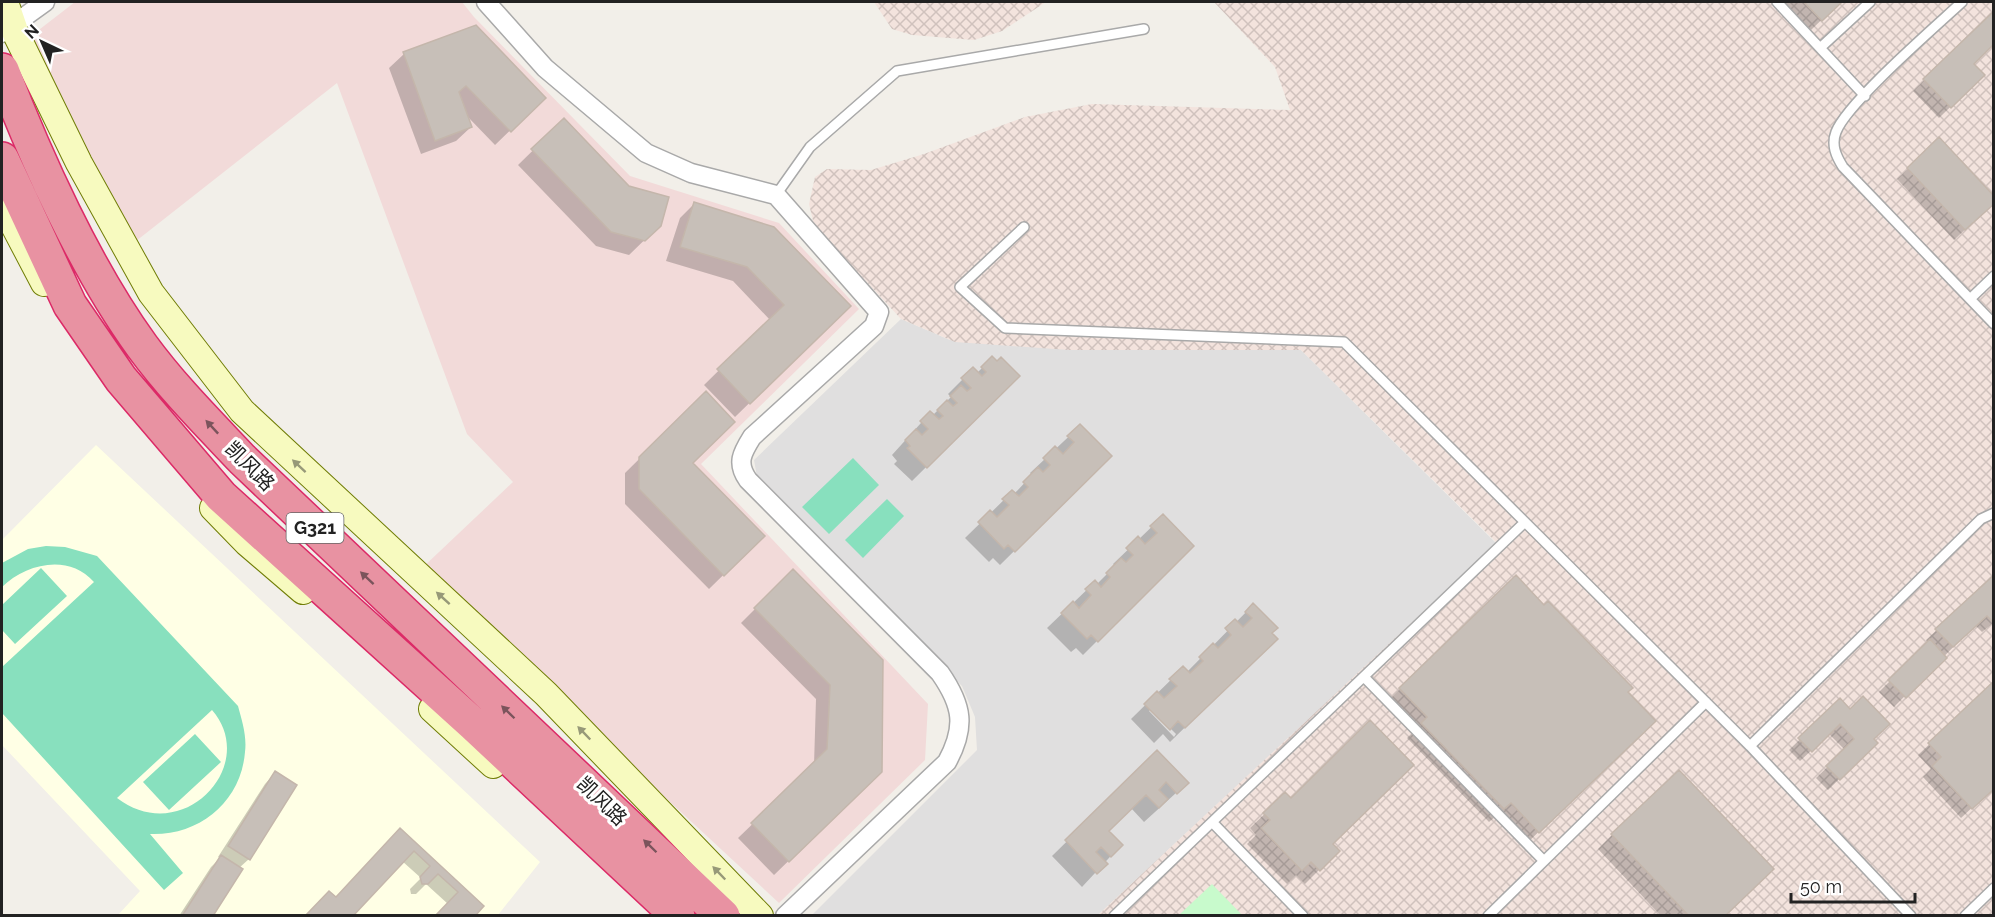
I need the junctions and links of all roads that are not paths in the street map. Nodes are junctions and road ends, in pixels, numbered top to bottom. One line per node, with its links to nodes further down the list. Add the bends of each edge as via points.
1 (5, 2): 8 (street)
2 (45, 2): 8 (street)
3 (486, 2): 13 (street, via 545,68 646,153 691,173)
4 (1777, 2): 9 (lane)
5 (1870, 2): 9 (lane)
6 (1962, 2): 11 (lane)
7 (1144, 29): 13 (lane, via 897,71 810,147)
8 (7, 30): 30 (street, one-way to 8, via 508,658 242,411 151,293)
9 (1820, 48): 11 (lane)
10 (2, 70): 29 (highway, 凯风路 / G321, one-way to 10, via 242,459 190,403 142,346 101,280 58,198)
11 (1865, 96): 17 (lane, via 1836,131 1834,150 1838,159)
12 (2, 159): 28 (highway, 凯风路 / G321, via 70,305 121,379 222,496)
13 (776, 195): 31 (street, via 878,309 879,315 874,326 752,437 741,455 741,466 748,480 940,673 961,718 959,738 947,762)
14 (2, 203): 27 (street, via 59,310 114,390 193,488 247,543)
15 (1024, 227): 20 (lane, via 960,287 1005,328 1344,342)
16 (1994, 276): 17 (lane)
17 (1970, 299): 18 (lane)
18 (1994, 324)
19 (1994, 513): 23 (lane, via 1981,519)
20 (1525, 522): 21 (lane); 22 (lane)
21 (1364, 677): 24 (lane); 25 (lane)
22 (1706, 702): 23 (lane); 25 (lane)
23 (1750, 746): 35 (lane)
24 (1212, 822): 32 (lane); 33 (lane)
25 (1544, 861): 34 (lane)
26 (1994, 888): 36 (lane)
27 (656, 915)
28 (678, 915)
29 (723, 915)
30 (760, 915)
31 (785, 915)
32 (1114, 915)
33 (1303, 915)
34 (1488, 915)
35 (1911, 915)
36 (1965, 915)

